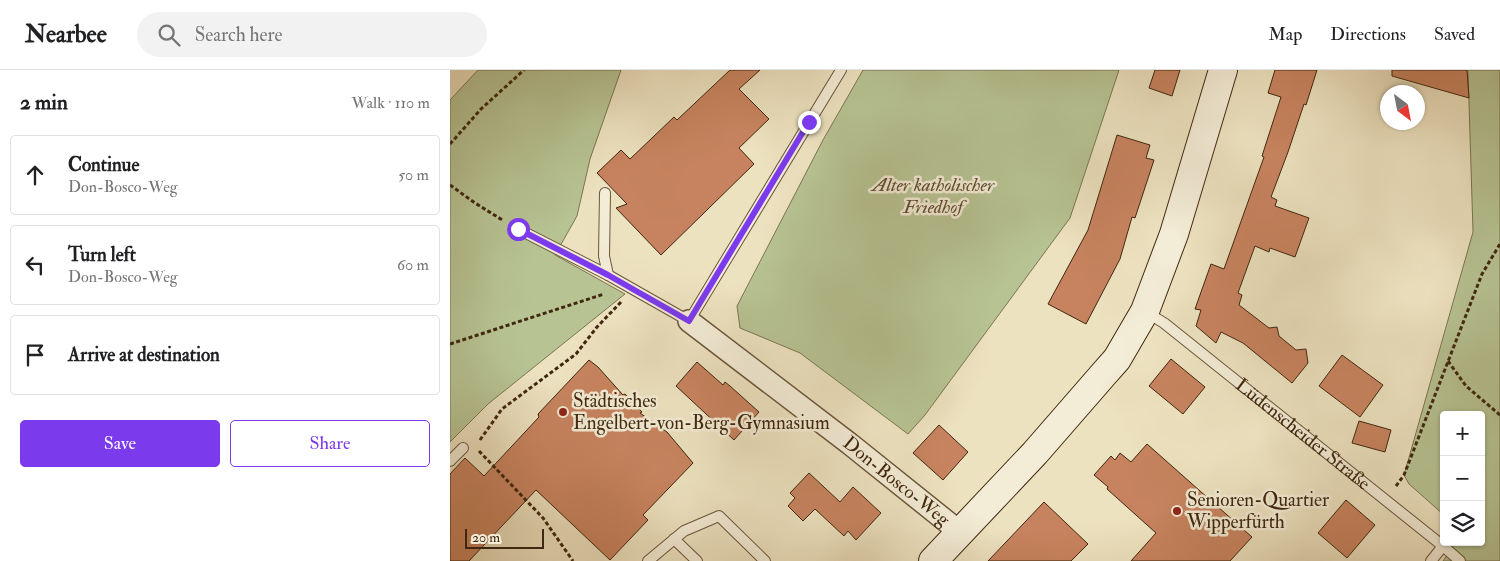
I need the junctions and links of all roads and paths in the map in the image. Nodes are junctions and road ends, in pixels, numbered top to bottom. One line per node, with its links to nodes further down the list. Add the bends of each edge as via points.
1 (524, 70): 4 (path, via 481,109)
2 (841, 70): 13 (lane)
3 (1223, 70): 12 (main road, via 1174,234)
4 (450, 144)
5 (450, 185): 7 (path)
6 (605, 193): 9 (lane, via 604,256)
7 (518, 229): 9 (lane, Don-Bosco-Weg)
8 (1500, 244): 15 (path, via 1482,274)
9 (608, 275): 10 (lane, Don-Bosco-Weg)
10 (620, 282): 11 (lane, Don-Bosco-Weg); 14 (path, via 609,293)
11 (634, 289): 13 (lane, Don-Bosco-Weg); 17 (path, via 597,326 576,354 502,409)
12 (1146, 311): 21 (lane, Lüdenscheider Straße); 22 (main road, via 1102,376)
13 (689, 321): 22 (street, Don-Bosco-Weg)
14 (450, 344)
15 (1448, 360): 16 (path, via 1466,386); 21 (path, via 1404,474)
16 (1500, 415)
17 (475, 447)
18 (463, 448): 20 (lane)
19 (488, 460): 26 (path, via 544,518)
20 (450, 461)
21 (1386, 500): 24 (lane, Lüdenscheider Straße)
22 (960, 533): 30 (main road)
23 (674, 539): 27 (lane); 28 (lane); 29 (lane, via 684,531 719,516)
24 (1440, 544)
25 (1443, 546): 31 (lane); 32 (lane, Lüdenscheider Straße)
26 (573, 561)
27 (648, 561)
28 (697, 561)
29 (765, 561)
30 (933, 561)
31 (1431, 561)
32 (1460, 561)

